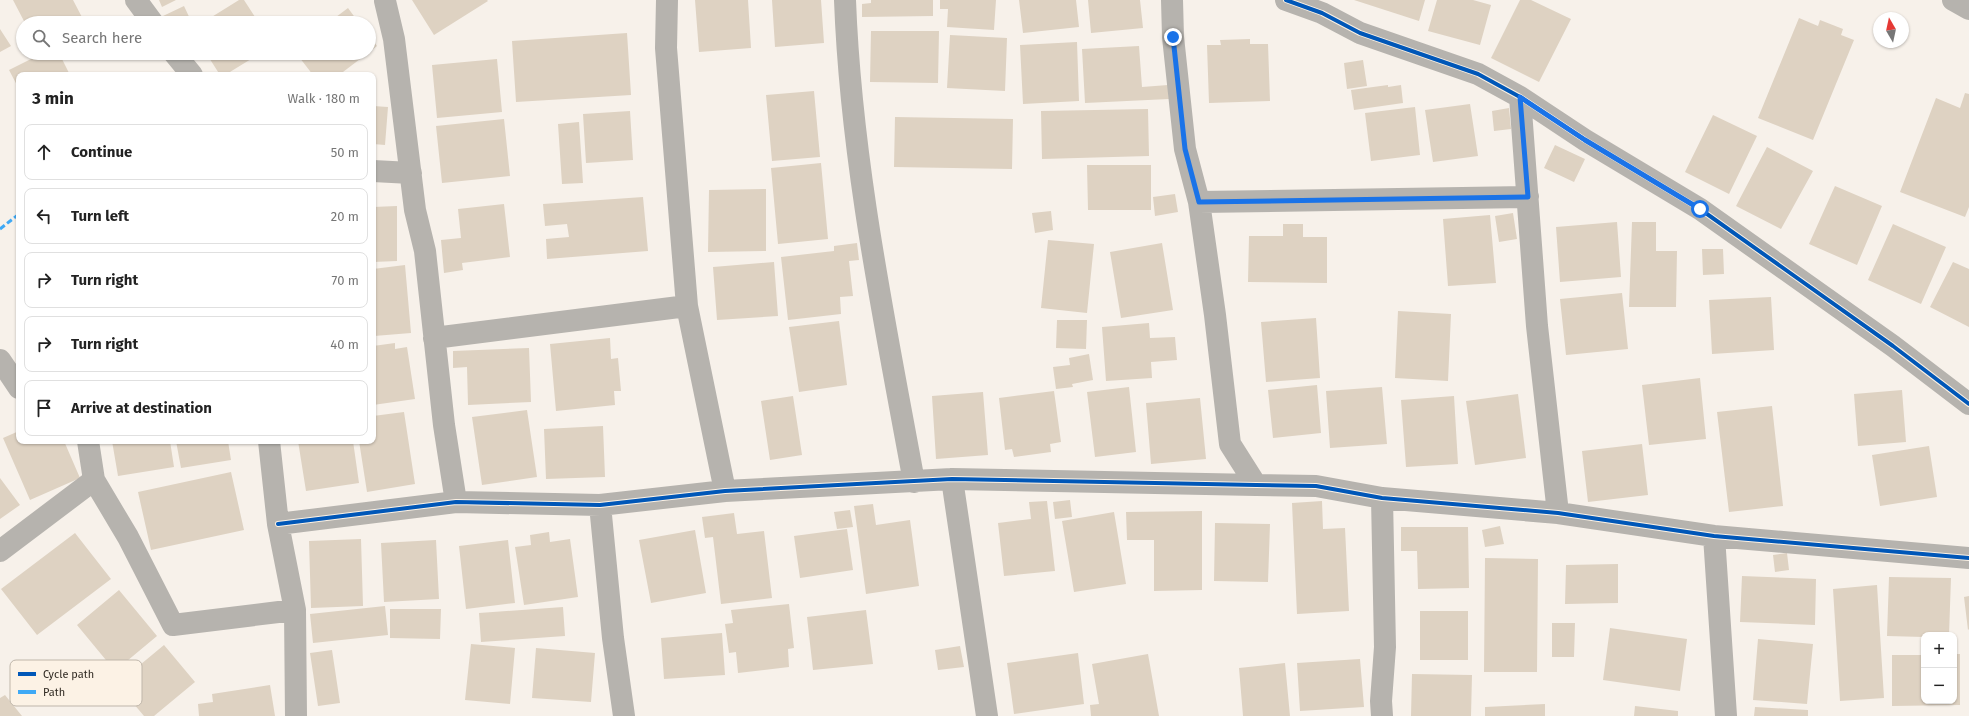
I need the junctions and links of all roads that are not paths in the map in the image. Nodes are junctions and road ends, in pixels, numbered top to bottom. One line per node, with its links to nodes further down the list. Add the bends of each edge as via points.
1 (136, 0): 10 (street)
2 (667, 0): 18 (street, via 666,48)
3 (846, 0): 27 (street, via 848,64 861,175)
4 (1172, 0): 17 (street, via 1173,37 1185,149)
5 (1286, 0): 8 (street)
6 (1953, 0): 9 (street)
7 (385, 1): 15 (street, via 394,39)
8 (1324, 7): 13 (street, via 1360,33 1478,74)
9 (1969, 9)
10 (147, 16)
11 (180, 60): 12 (street)
12 (190, 72)
13 (1520, 97): 16 (street); 22 (street, via 1585,140 1700,209)
14 (376, 171): 15 (street)
15 (411, 173): 19 (street, via 415,210 425,251)
16 (1528, 197): 17 (street); 33 (street, via 1537,326)
17 (1199, 202): 28 (street, via 1230,444)
18 (687, 306): 19 (street); 29 (street)
19 (434, 338): 31 (street)
20 (0, 360): 21 (street)
21 (16, 384)
22 (1969, 404)
23 (88, 444): 25 (street)
24 (269, 444): 34 (street)
25 (94, 480): 36 (street); 38 (street, via 128,537 173,625)
26 (952, 480): 27 (street); 28 (street); 41 (street)
27 (914, 482): 29 (street)
28 (1256, 485): 30 (street, via 1316,486)
29 (725, 491): 32 (street)
30 (1382, 498): 33 (street); 42 (street, via 1385,647)
31 (456, 502): 32 (street); 34 (street)
32 (600, 505): 40 (street, via 613,638)
33 (1558, 513): 35 (street)
34 (278, 524): 38 (street)
35 (1714, 536): 37 (street); 43 (street)
36 (0, 551)
37 (1969, 558)
38 (295, 610): 39 (street)
39 (296, 716)
40 (624, 716)
41 (987, 716)
42 (1382, 716)
43 (1726, 716)

